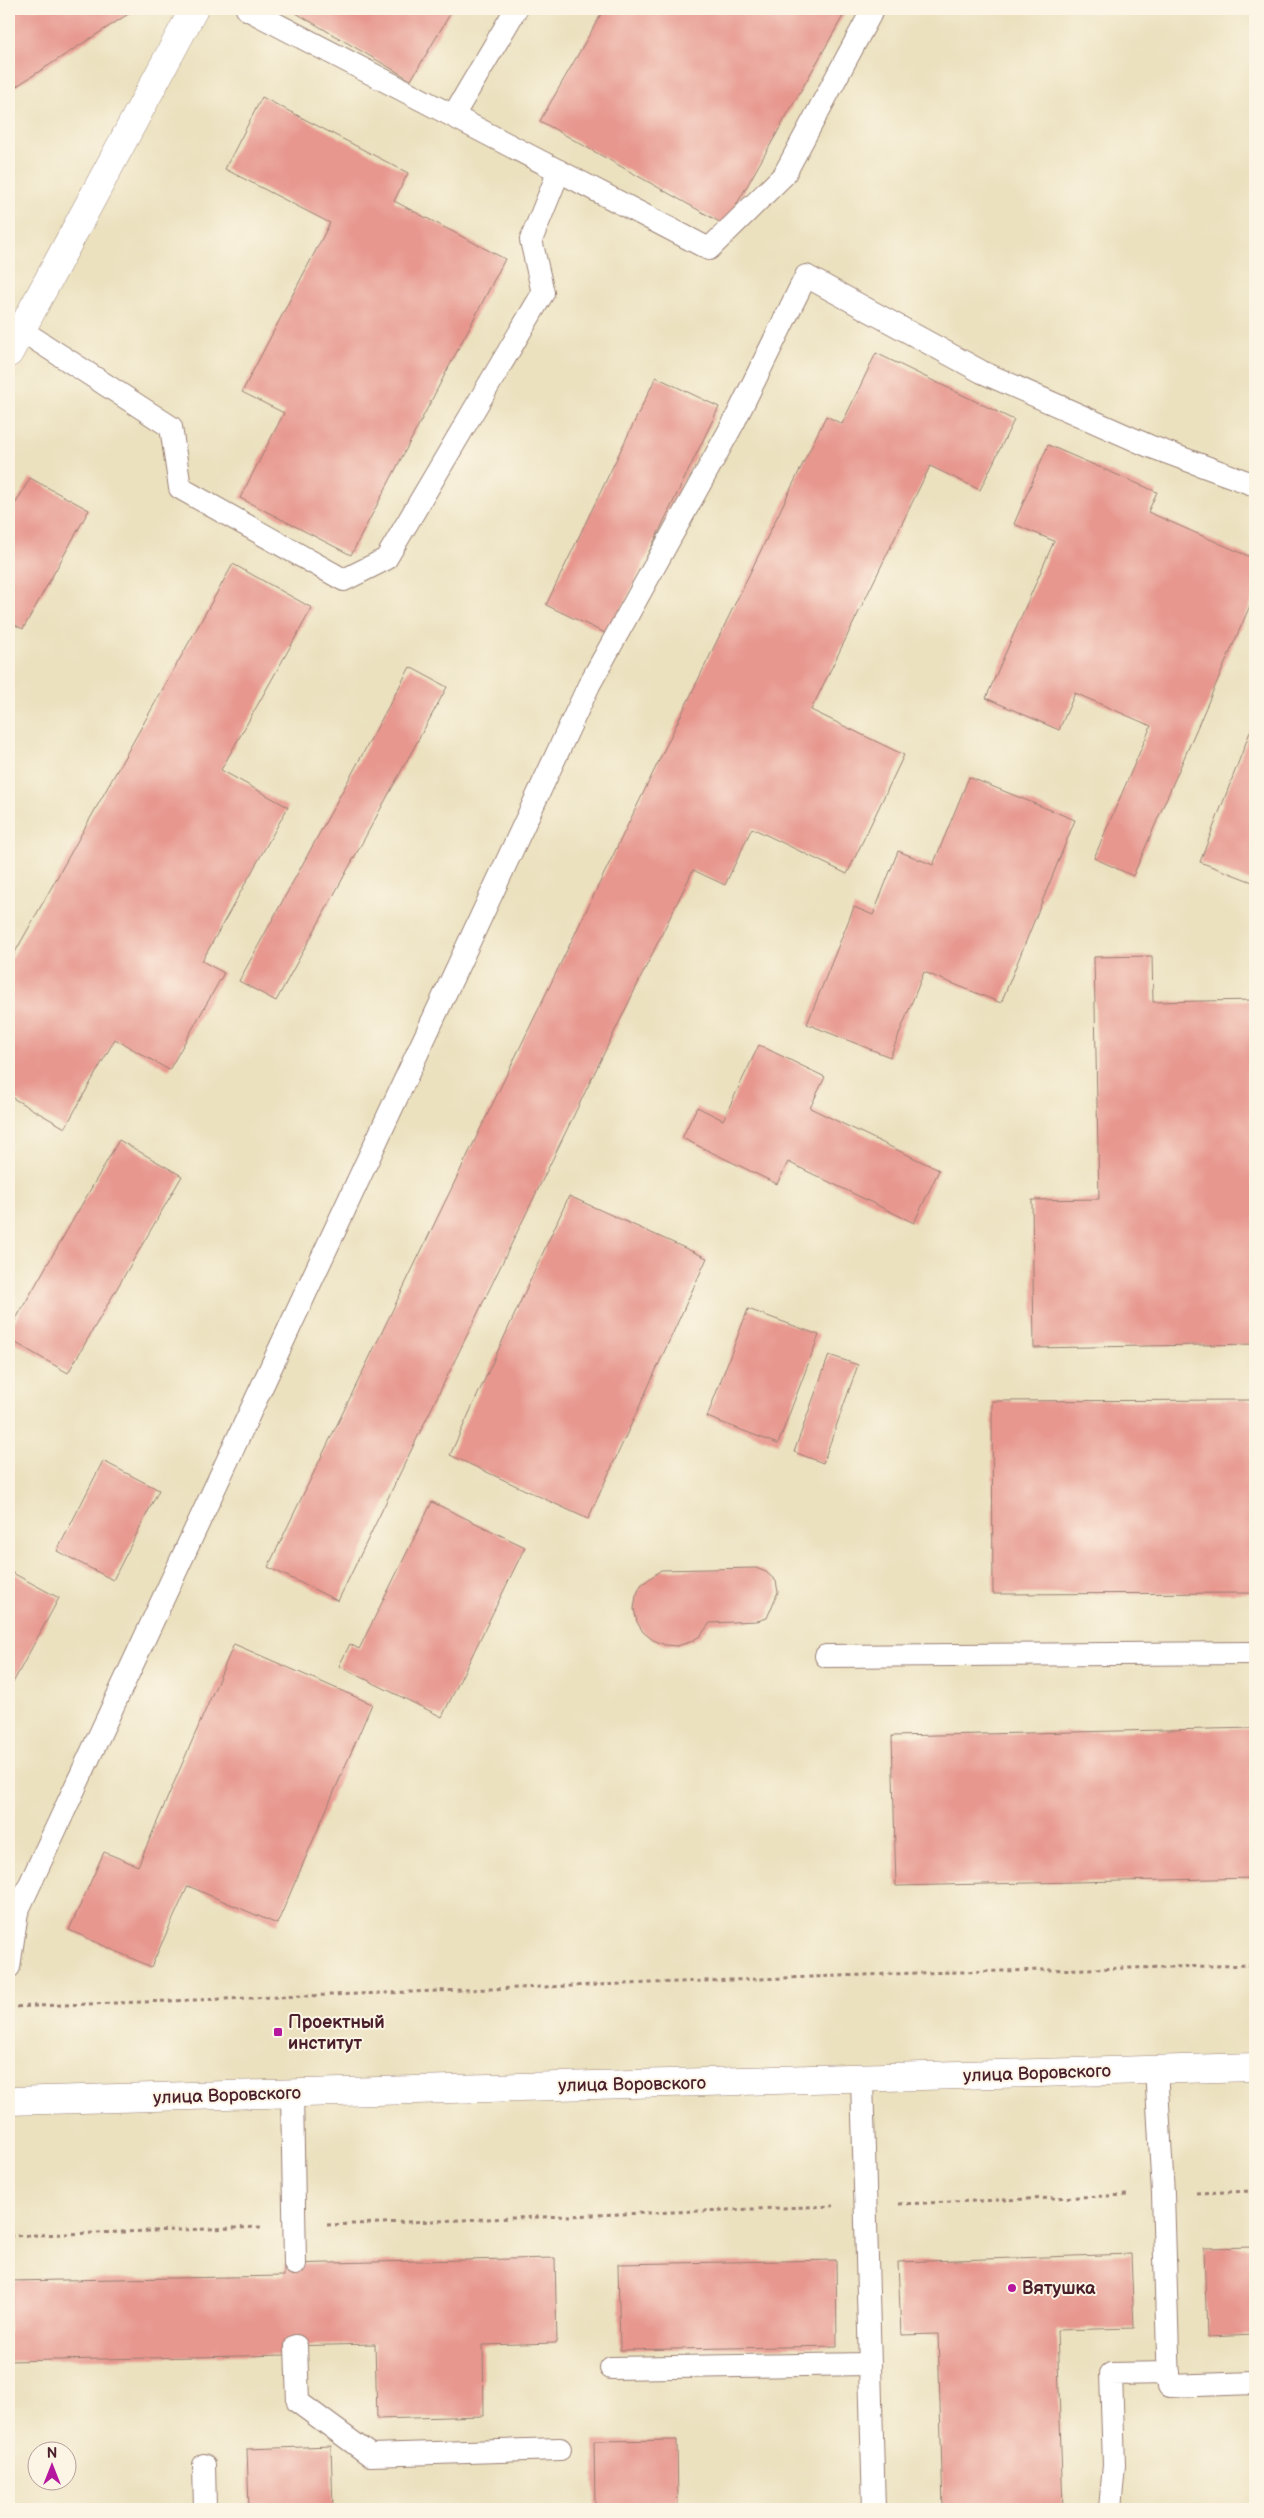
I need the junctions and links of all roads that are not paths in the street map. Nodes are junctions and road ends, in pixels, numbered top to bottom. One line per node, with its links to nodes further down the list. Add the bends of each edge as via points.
1 (194, 9): 7 (main road)
2 (247, 9): 5 (lane)
3 (516, 9): 5 (lane)
4 (873, 9): 6 (lane, via 784,175 709,249)
5 (453, 116): 6 (lane)
6 (558, 171): 7 (lane, via 531,240 542,293 386,559 344,580 180,488 170,427)
7 (15, 342)
8 (1255, 485): 11 (lane, via 1149,446 982,372 806,276 734,422 585,694 17,1912)
9 (1255, 1654): 10 (lane)
10 (826, 1656)
11 (9, 1968)
12 (1255, 2067): 13 (main road, улица Воровского)
13 (1156, 2069): 14 (main road, улица Воровского); 21 (lane)
14 (862, 2078): 15 (main road, улица Воровского); 19 (lane)
15 (292, 2093): 16 (main road, улица Воровского); 17 (lane)
16 (9, 2102)
17 (295, 2264)
18 (296, 2346): 23 (lane, via 298,2402 370,2455)
19 (869, 2364): 20 (lane); 26 (lane)
20 (610, 2368)
21 (1169, 2373): 22 (lane, via 1169,2386); 27 (lane, via 1111,2374 1114,2465)
22 (1255, 2383)
23 (560, 2448)
24 (204, 2465): 25 (lane)
25 (205, 2509)
26 (874, 2509)
27 (1110, 2509)

